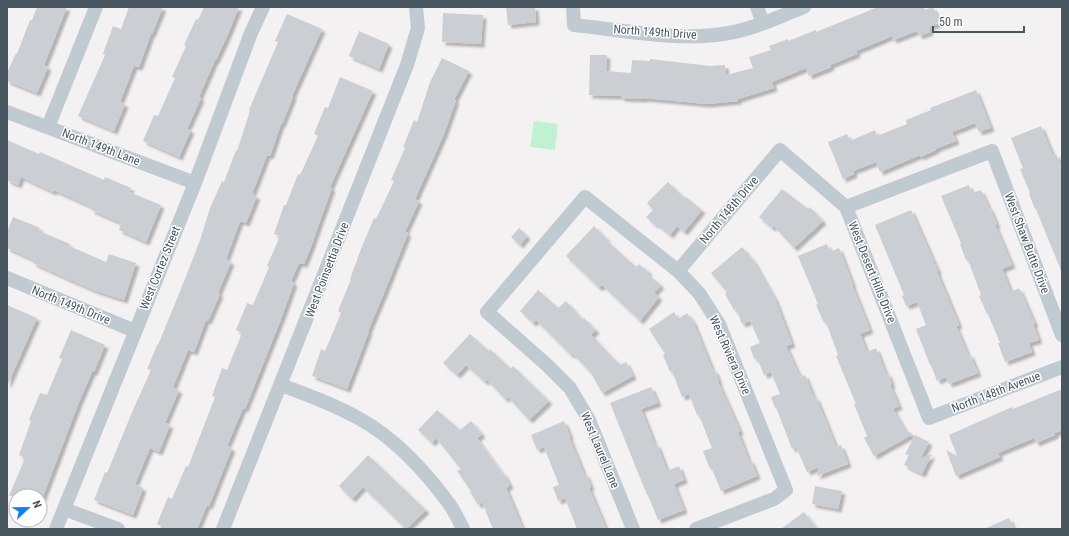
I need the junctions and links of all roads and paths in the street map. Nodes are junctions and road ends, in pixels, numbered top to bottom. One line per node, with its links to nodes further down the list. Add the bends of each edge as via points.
1 (96, 7): 9 (street)
2 (263, 7): 11 (street, West Cortez Street, via 250,33)
3 (416, 7): 19 (street, West Poinsettia Drive, via 418,28 407,65)
4 (573, 7): 7 (street, North 149th Drive, via 574,25 671,36 730,33)
5 (757, 7): 7 (street)
6 (804, 7): 7 (street, North 149th Drive)
7 (763, 23)
8 (7, 112): 9 (street, North 149th Lane)
9 (48, 127): 11 (street, North 149th Lane)
10 (780, 150): 12 (street, West Desert Hills Drive); 13 (street, North 148th Drive)
11 (195, 183): 16 (street, West Cortez Street)
12 (846, 207): 17 (street, West Shaw Butte Drive, via 992,151); 20 (street, West Desert Hills Drive)
13 (678, 271): 15 (street, West Riviera Drive, via 585,197); 27 (street, West Riviera Drive, via 699,293 719,324 786,490 774,499)
14 (7, 278): 16 (street, North 149th Drive)
15 (487, 312): 26 (street, West Laurel Lane, via 570,388 589,420)
16 (135, 331): 21 (street, West Cortez Street)
17 (1062, 335)
18 (1062, 367): 20 (street, North 148th Avenue)
19 (281, 385): 24 (street, West Poinsettia Drive); 25 (street, via 330,404 395,443 424,472 451,506)
20 (929, 418)
21 (64, 509): 22 (street, West Cortez Street); 23 (street)
22 (56, 529)
23 (118, 529)
24 (223, 529)
25 (463, 529)
26 (633, 529)
27 (696, 529)

